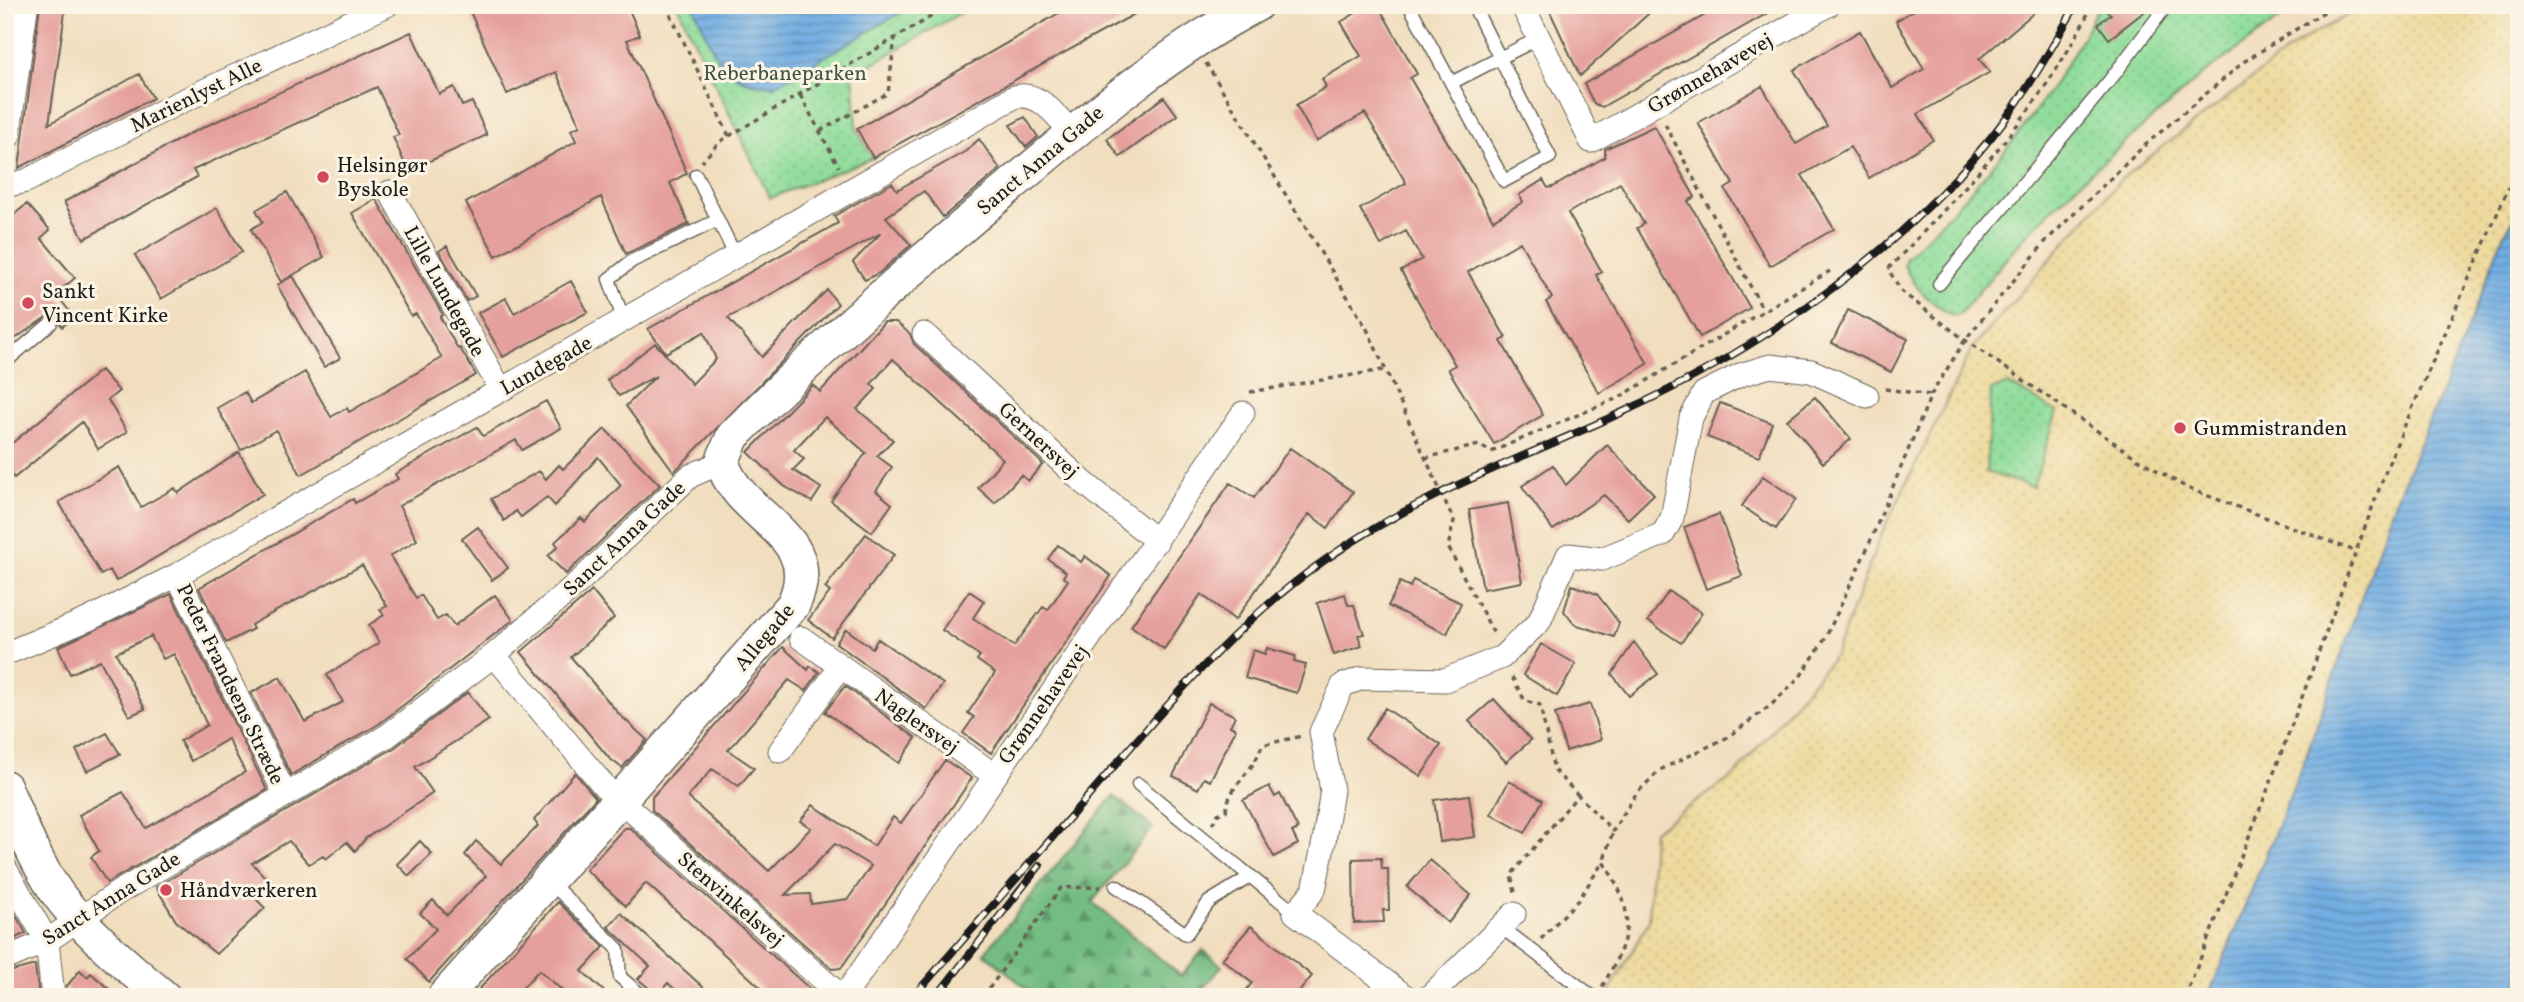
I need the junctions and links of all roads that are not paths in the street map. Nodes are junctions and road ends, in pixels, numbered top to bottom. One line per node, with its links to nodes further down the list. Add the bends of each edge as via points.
1 (23, 5): 14 (street)
2 (387, 5): 16 (street, Marienlyst Alle, via 26,181)
3 (1256, 5): 9 (main road, Sanct Anna Gade)
4 (1409, 5): 12 (lane)
5 (1473, 5): 11 (lane)
6 (1522, 5): 10 (street)
7 (1828, 5): 10 (street, Grønnehavevej, via 1591,141)
8 (2167, 5): 20 (lane)
9 (1216, 14): 13 (main road, Sanct Anna Gade)
10 (1539, 38): 11 (lane)
11 (1500, 58): 12 (lane); 12 (lane, via 1550,157 1504,181)
12 (1451, 83)
13 (1073, 133): 19 (street, Lundegade, via 1037,97 1027,93 1014,97); 28 (main road, Sanct Anna Gade, via 798,370 733,436)
14 (5, 135)
15 (696, 175): 18 (lane)
16 (5, 182)
17 (390, 192): 25 (street, Lille Lundegade)
18 (718, 220): 19 (lane); 21 (lane, via 632,261 609,279)
19 (736, 257): 21 (street, Lundegade)
20 (1939, 284)
21 (624, 321): 25 (street, Lundegade)
22 (51, 323): 24 (lane, via 10,358)
23 (924, 334): 29 (street, Gernersvej, via 1082,481)
24 (5, 351)
25 (501, 390): 30 (street, Lundegade)
26 (1867, 396): 45 (street, via 1811,371 1770,366 1704,393 1690,418 1672,518 1663,534 1602,559 1568,555 1539,622 1502,657 1446,680 1363,678 1343,685 1321,732 1332,790 1314,890)
27 (1243, 412): 29 (street, Grønnehavevej)
28 (722, 462): 33 (street, Sanct Anna Gade, via 690,475 582,580); 40 (main road, Allegade, via 728,481 797,550 802,587 793,605)
29 (1157, 541): 36 (street, Grønnehavevej)
30 (177, 575): 32 (street, Lundegade); 39 (street, Peder Frandsens Stræde)
31 (801, 638): 34 (street, Naglersvej)
32 (5, 654)
33 (494, 655): 39 (street, Sanct Anna Gade, via 387,736); 40 (street)
34 (841, 666): 35 (street); 36 (street, Naglersvej)
35 (780, 751)
36 (994, 775): 54 (street, Grønnehavevej)
37 (1138, 784): 42 (lane)
38 (5, 788): 46 (main road, via 47,876)
39 (285, 794): 46 (street, Sanct Anna Gade)
40 (620, 801): 43 (main road, Allegade); 54 (street, Stenvinkelsvej)
41 (5, 868): 48 (street)
42 (1251, 876): 44 (lane, via 1209,902 1186,934); 45 (lane)
43 (548, 881): 52 (main road, Allegade); 53 (lane, via 618,949 620,977)
44 (1116, 886)
45 (1295, 913): 55 (street)
46 (81, 919): 48 (street, Sanct Anna Gade); 51 (main road)
47 (1507, 920): 56 (street); 57 (lane, via 1531,950)
48 (47, 941): 49 (street, Sanct Anna Gade); 50 (street)
49 (5, 959)
50 (53, 997)
51 (164, 997)
52 (444, 997)
53 (643, 997)
54 (843, 997)
55 (1406, 997)
56 (1429, 997)
57 (1595, 997)

